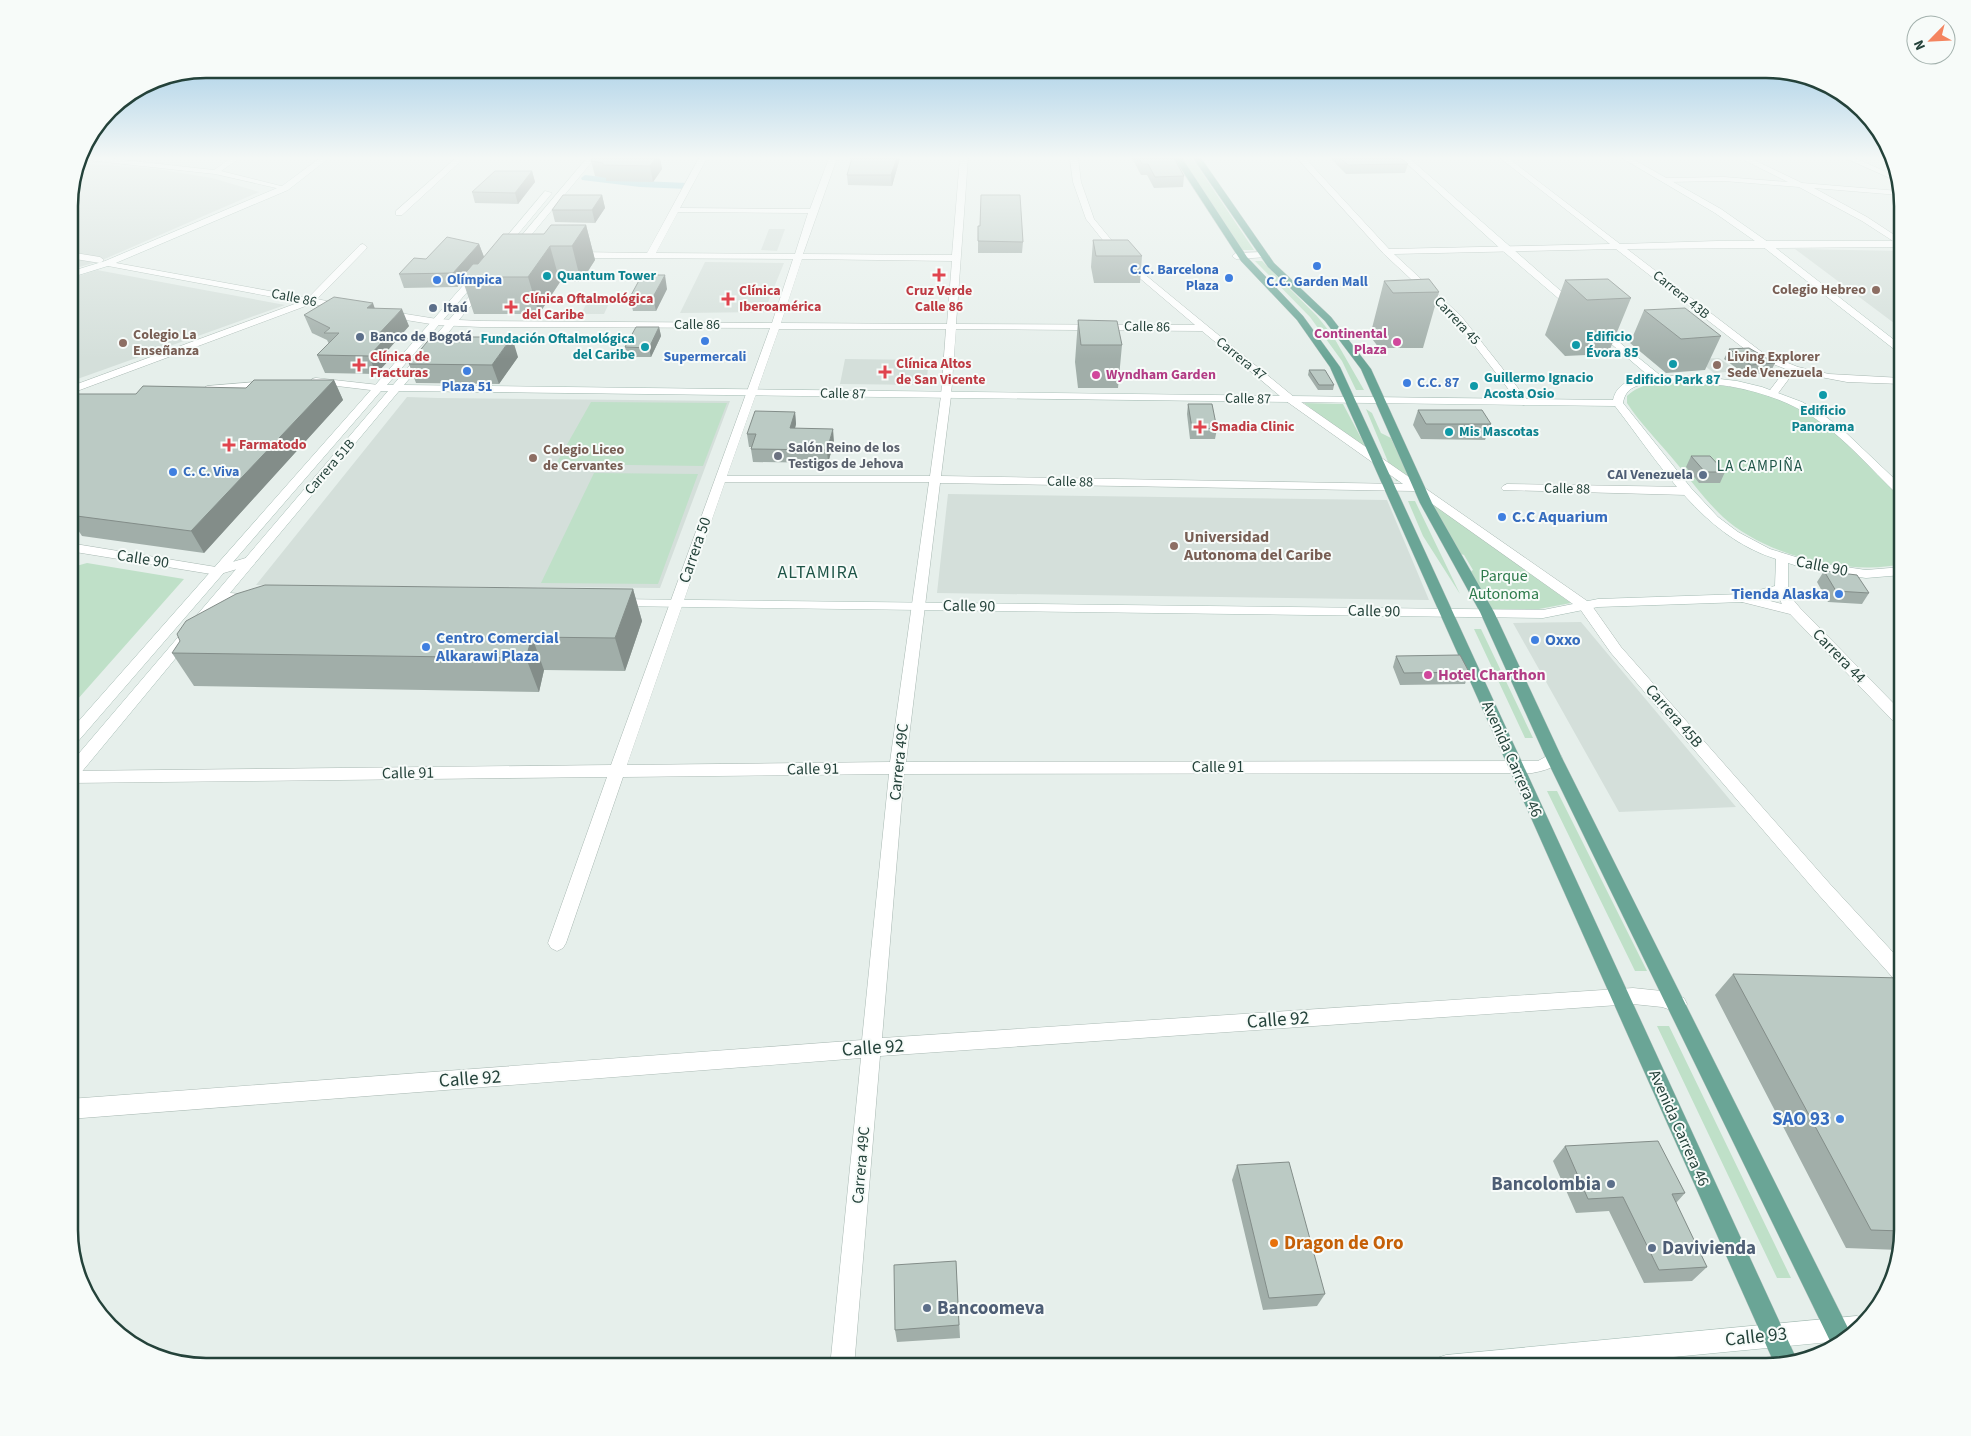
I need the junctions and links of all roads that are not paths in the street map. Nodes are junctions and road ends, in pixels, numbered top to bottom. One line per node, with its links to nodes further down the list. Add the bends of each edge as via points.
1 (193, 225): 32 (street)
2 (521, 225): 26 (street, via 497,253)
3 (536, 225): 26 (street)
4 (668, 225): 27 (street)
5 (808, 225): 29 (street, Carrera 50)
6 (959, 225): 30 (street, Carrera 49C)
7 (1095, 225): 31 (street)
8 (1220, 225): 28 (main road, Avenida Carrera 46)
9 (1244, 225): 24 (main road)
10 (1362, 225): 21 (street, Carrera 45)
11 (1479, 225): 20 (street)
12 (1591, 225): 19 (street, Carrera 43B)
13 (1738, 225): 16 (street)
14 (1873, 225): 15 (street)
15 (1894, 239)
16 (1765, 244): 17 (street); 19 (street); 45 (street)
17 (1894, 244)
18 (363, 247): 37 (street)
19 (1620, 247): 20 (street); 46 (street, Carrera 43B, via 1747,348)
20 (1506, 249): 21 (street); 47 (street)
21 (1387, 252): 63 (street, Carrera 45, via 1458,318)
22 (527, 255): 26 (street)
23 (566, 255): 27 (street)
24 (1265, 255): 28 (street); 62 (main road, via 1348,343 1366,369)
25 (78, 256): 32 (street, Calle 86)
26 (510, 256)
27 (650, 256): 29 (street)
28 (1239, 256): 61 (main road, Avenida Carrera 46, via 1300,318 1335,367)
29 (798, 257): 30 (street); 42 (street, Carrera 50)
30 (956, 258): 43 (street, Carrera 49C)
31 (1123, 259)
32 (104, 261): 34 (street); 37 (street, Calle 86)
33 (482, 269): 40 (street, Carrera 51B)
34 (78, 271)
35 (1140, 275): 44 (street, Carrera 47)
36 (491, 278): 41 (street, Carrera 51B)
37 (310, 301): 38 (street, Calle 86); 50 (street)
38 (356, 309)
39 (374, 312): 40 (street, Calle 86)
40 (437, 322): 41 (street, Calle 86); 53 (street, Carrera 51B)
41 (452, 323): 42 (street, Calle 86); 54 (street, Carrera 51B)
42 (776, 325): 43 (street, Calle 86); 56 (street, Carrera 50)
43 (953, 325): 44 (street, Calle 86); 58 (street, Carrera 49C)
44 (1202, 328): 60 (street, Carrera 47)
45 (1894, 345)
46 (1792, 369): 49 (street, via 1846,380); 57 (street)
47 (1658, 379): 57 (street, via 1720,382); 64 (street, via 1643,380 1622,388)
48 (308, 381): 53 (street, Calle 87)
49 (1894, 381)
50 (95, 382): 52 (street); 59 (street, via 86,390)
51 (282, 382): 55 (street)
52 (78, 388)
53 (379, 388): 54 (street, Calle 87); 76 (street, Carrera 51B)
54 (396, 389): 56 (street, Calle 87); 75 (street, Carrera 51B)
55 (197, 390)
56 (750, 393): 58 (street, Calle 87); 66 (street, Carrera 50)
57 (1772, 394): 68 (street, via 1817,416)
58 (946, 396): 60 (street, Calle 87); 67 (street, Carrera 49C)
59 (86, 397)
60 (1290, 399): 61 (street, Calle 87); 65 (street, Carrera 47)
61 (1350, 400): 62 (street, Calle 87); 65 (main road, Avenida Carrera 46)
62 (1381, 400): 63 (street, Calle 87); 70 (main road)
63 (1524, 402): 64 (street, Calle 87)
64 (1618, 403): 72 (street)
65 (1378, 462): 69 (main road, Avenida Carrera 46); 70 (street, Carrera 47)
66 (720, 479): 67 (street, Calle 88); 83 (street, Carrera 50)
67 (937, 479): 69 (street, Calle 88); 84 (street, Carrera 49C)
68 (1894, 485)
69 (1389, 488): 70 (street, Calle 88); 87 (main road, Avenida Carrera 46)
70 (1420, 488): 85 (street, Carrera 45B); 88 (main road)
71 (1507, 488): 72 (street, Calle 88)
72 (1687, 491): 74 (street, via 1734,536)
73 (78, 550): 76 (street, Calle 90)
74 (1782, 558): 77 (street, Calle 90, via 1838,571 1866,574); 78 (street, Calle 90)
75 (249, 560): 76 (street, Calle 90); 79 (street, Carrera 51B)
76 (217, 571): 79 (street); 90 (street, Carrera 51B)
77 (1894, 572)
78 (1781, 588): 81 (street, Calle 90); 86 (street, Carrera 44)
79 (219, 597): 80 (street); 92 (street, Carrera 51B)
80 (259, 598)
81 (1743, 598): 85 (street, Calle 90, via 1618,601); 86 (street, Calle 90)
82 (598, 602): 83 (street, Calle 90)
83 (676, 602): 84 (street, Calle 90); 95 (street, Carrera 50)
84 (918, 605): 87 (street, Calle 90); 94 (street, Carrera 49C)
85 (1585, 606): 88 (street, Calle 90, via 1542,614); 98 (street, Carrera 45B, via 1616,650)
86 (1795, 611): 89 (street, Carrera 44)
87 (1447, 612): 88 (street, Calle 90); 93 (main road, Avenida Carrera 46)
88 (1487, 612): 91 (main road)
89 (1894, 713)
90 (78, 732)
91 (1554, 758): 93 (street, Calle 91, via 1541,766); 100 (main road)
92 (78, 765)
93 (1516, 767): 94 (street, Calle 91); 99 (main road, Avenida Carrera 46)
94 (897, 768): 95 (street, Calle 91); 101 (street, Carrera 49C)
95 (617, 771): 96 (street, Calle 91); 97 (street, Carrera 50)
96 (78, 776)
97 (557, 943)
98 (1894, 965)
99 (1620, 997): 100 (street, Calle 92, via 1647,996); 101 (street, Calle 92); 105 (main road, Avenida Carrera 46)
100 (1677, 1004): 104 (main road)
101 (872, 1048): 102 (street, Calle 92); 107 (street, Carrera 49C)
102 (78, 1108)
103 (1843, 1332): 105 (street, Calle 93)
104 (1845, 1332)
105 (1773, 1335): 106 (main road, Avenida Carrera 46); 108 (street, Calle 93)
106 (1784, 1357)
107 (843, 1358)
108 (1564, 1358)

